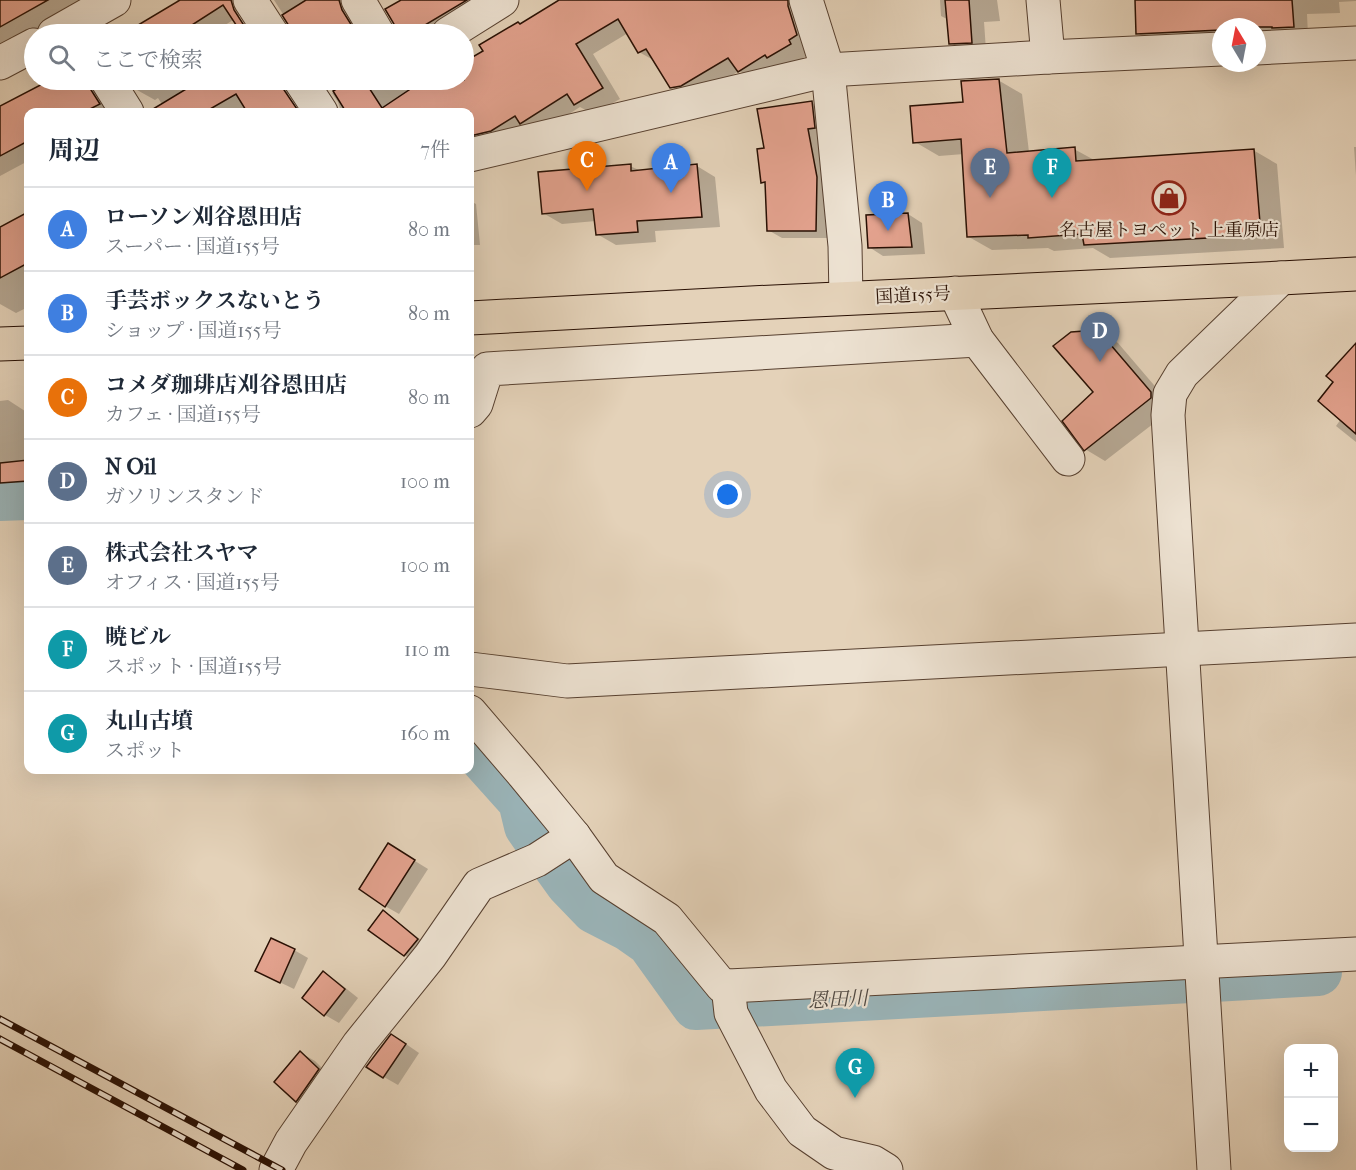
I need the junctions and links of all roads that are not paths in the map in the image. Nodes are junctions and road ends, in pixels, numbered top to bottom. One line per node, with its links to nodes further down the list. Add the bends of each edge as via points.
1 (114, 0): 7 (street)
2 (250, 0): 8 (street)
3 (358, 0): 9 (street)
4 (502, 0): 10 (street)
5 (806, 0): 17 (street)
6 (1043, 0): 15 (street)
7 (79, 24)
8 (266, 24)
9 (372, 24)
10 (464, 24)
11 (1356, 44): 12 (street)
12 (1266, 48)
13 (1212, 49): 15 (street)
14 (24, 50): 16 (street)
15 (1048, 57): 17 (street)
16 (0, 63)
17 (828, 70): 22 (street); 26 (street, via 845,246)
18 (113, 90): 20 (street)
19 (307, 90): 21 (street)
20 (124, 108)
21 (318, 108)
22 (474, 154)
23 (1356, 274): 24 (highway, 国道155号)
24 (1281, 279): 25 (highway, 国道155号); 34 (street, via 1182,374 1170,394)
25 (955, 293): 26 (highway, 国道155号); 28 (street)
26 (846, 298): 27 (highway, 国道155号)
27 (474, 318)
28 (977, 340): 31 (street, via 487,369); 32 (street)
29 (24, 343): 30 (highway)
30 (0, 344)
31 (474, 406)
32 (1068, 459)
33 (1356, 640): 34 (street)
34 (1182, 650): 35 (street, via 567,681); 39 (street)
35 (474, 669)
36 (474, 717): 37 (street)
37 (573, 836): 40 (street, via 604,878 668,919); 41 (street, via 537,860 479,885 430,956 359,1044)
38 (1356, 954): 39 (street)
39 (1202, 963): 40 (street); 43 (street)
40 (729, 997): 42 (street, via 771,1090 802,1131 834,1153 873,1162)
41 (276, 1170)
42 (886, 1170)
43 (1214, 1170)

